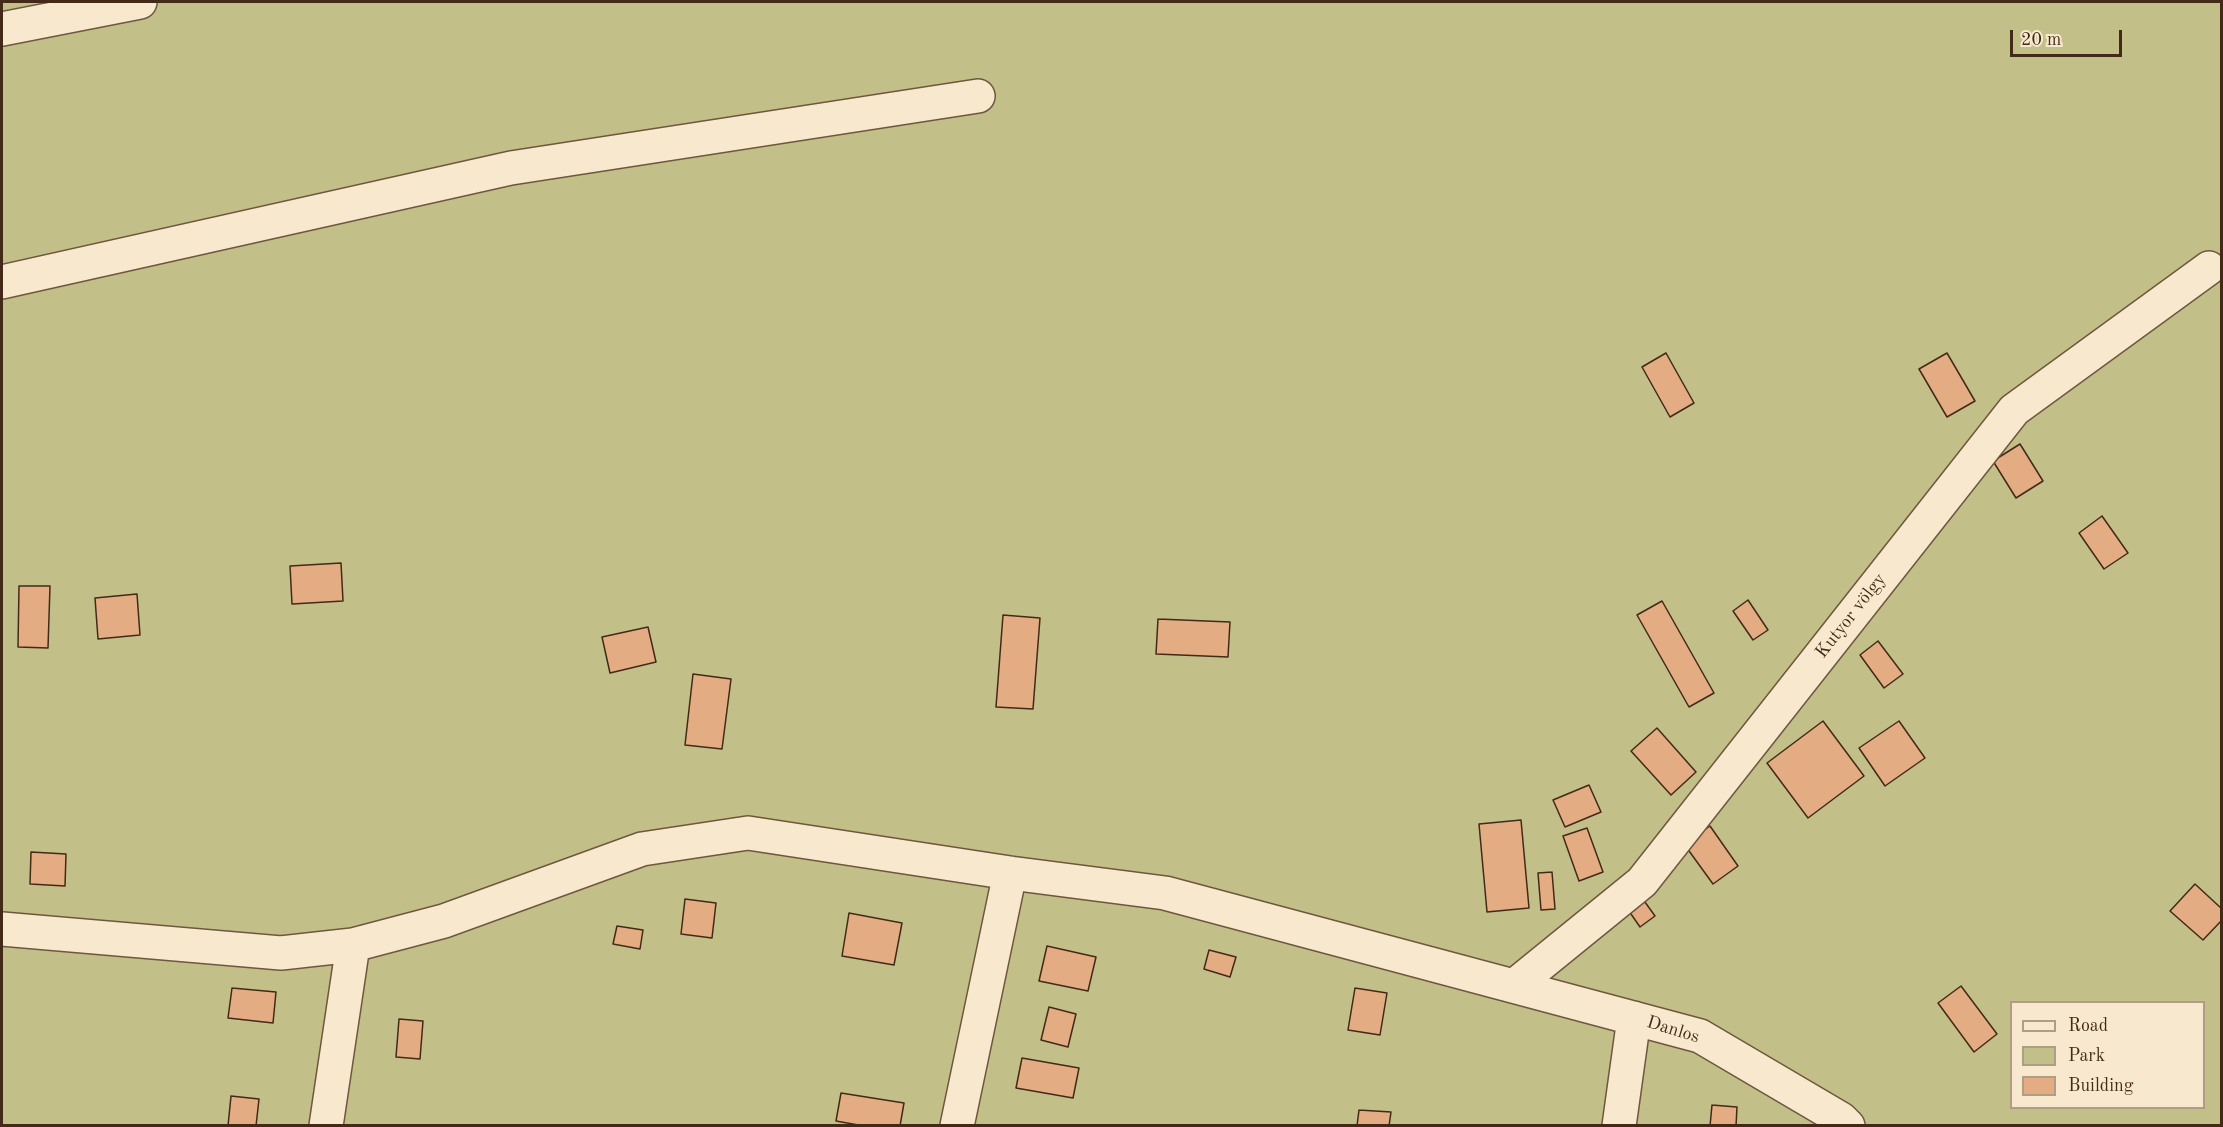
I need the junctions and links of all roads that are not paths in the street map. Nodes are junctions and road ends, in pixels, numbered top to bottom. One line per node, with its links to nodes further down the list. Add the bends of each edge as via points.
1 (140, 2): 2 (street)
2 (2, 29)
3 (978, 96): 5 (street, via 511,168)
4 (2209, 268): 9 (street, Kutyor völgy, via 2014,410 1642,882)
5 (2, 282)
6 (1010, 873): 8 (street, Danlos, via 748,833 642,849 444,921); 9 (street, Danlos, via 1165,893); 12 (street)
7 (2, 929): 8 (street, Danlos, via 281,953)
8 (353, 945): 11 (street)
9 (1514, 986): 10 (street, Danlos)
10 (1634, 1018): 13 (street); 14 (street, Danlos, via 1700,1036)
11 (326, 1125)
12 (957, 1125)
13 (1619, 1125)
14 (1848, 1125)

